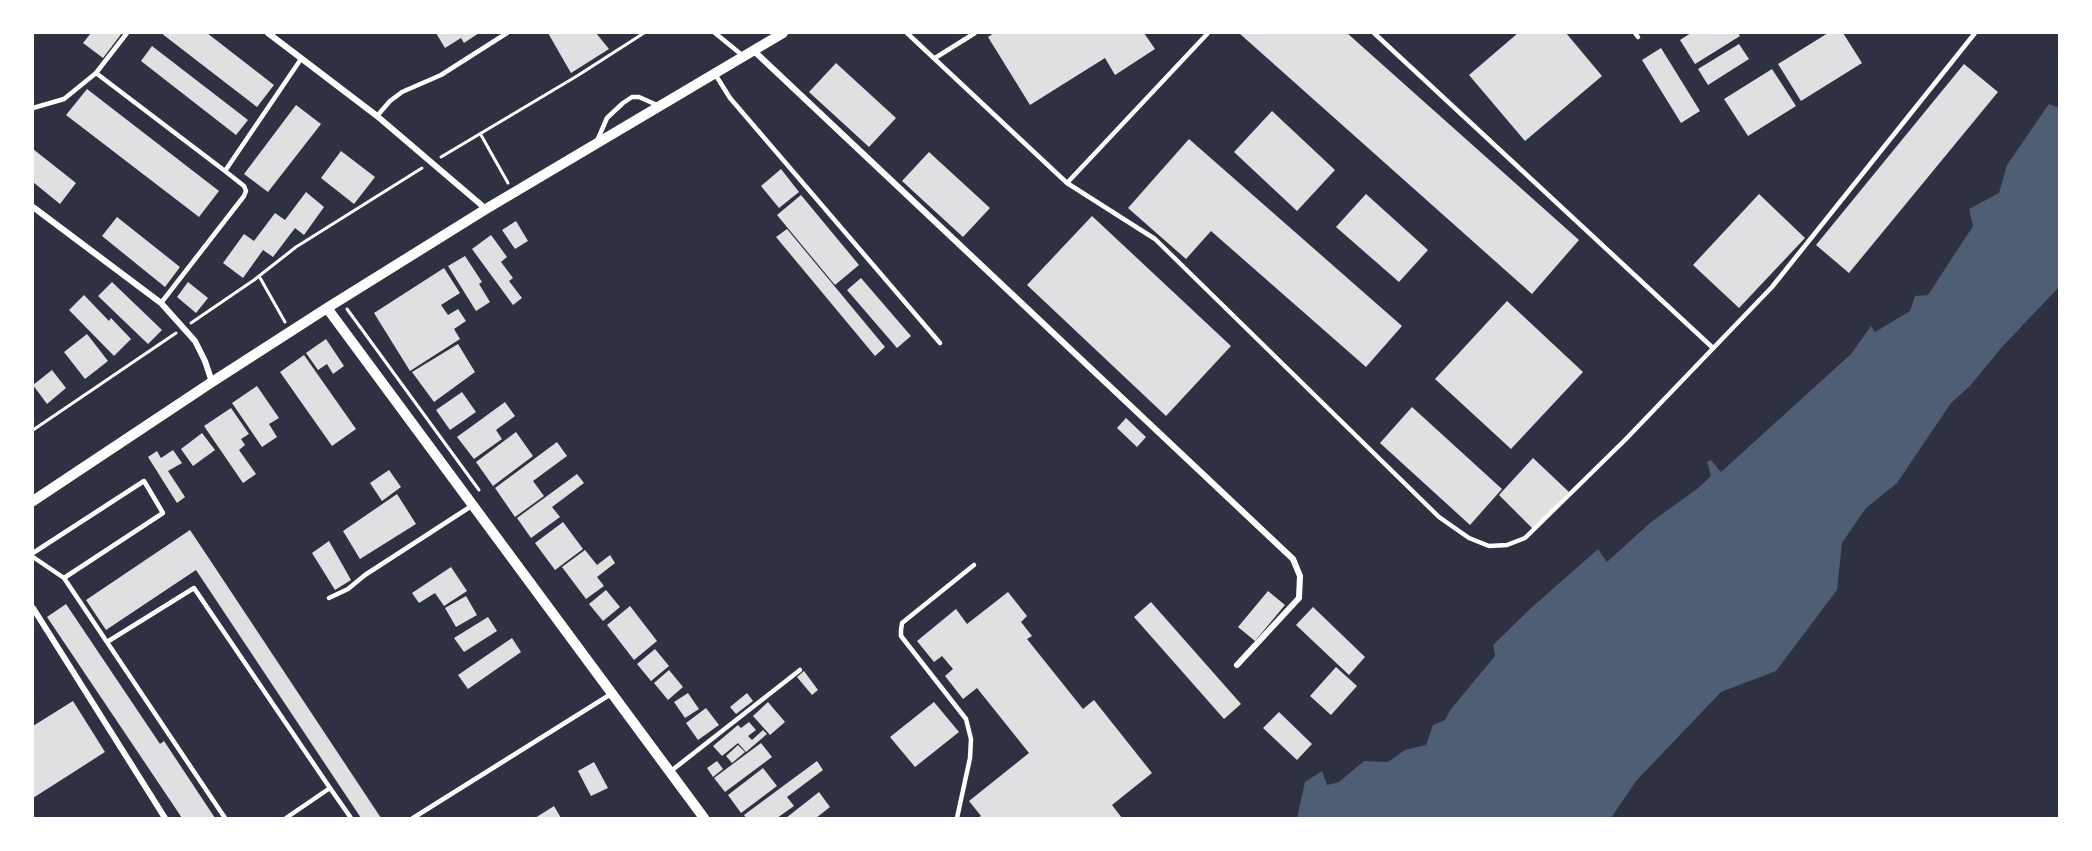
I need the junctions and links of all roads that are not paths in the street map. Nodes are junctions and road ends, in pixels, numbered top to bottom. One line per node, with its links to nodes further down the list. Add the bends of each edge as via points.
1 (127, 33): 14 (lane)
2 (268, 33): 13 (street)
3 (507, 33): 18 (lane, via 441,75 402,92)
4 (715, 33): 11 (lane)
5 (783, 33): 11 (street)
6 (907, 33): 12 (lane)
7 (975, 33): 12 (lane)
8 (1208, 33): 21 (lane)
9 (1374, 33): 27 (lane)
10 (1975, 33): 27 (lane, via 1772,287)
11 (749, 54): 15 (street); 37 (street, via 1293,559 1300,576 1299,598)
12 (935, 58): 21 (lane)
13 (302, 59): 18 (street); 20 (lane)
14 (96, 73): 17 (lane, via 64,99); 20 (lane)
15 (715, 74): 16 (street); 26 (lane, via 730,98)
16 (659, 107): 19 (street); 19 (lane, via 639,97 623,103 607,118)
17 (33, 108)
18 (377, 116): 23 (street)
19 (597, 145): 23 (street)
20 (225, 171): 24 (lane, via 244,186 244,196)
21 (1067, 183): 27 (lane, via 1155,239 1439,517 1469,538 1489,546 1526,538)
22 (33, 207): 24 (street)
23 (486, 209): 25 (street)
24 (160, 303): 28 (street, via 195,341)
25 (327, 308): 28 (street); 30 (street)
26 (940, 343)
27 (1713, 348)
28 (212, 382): 29 (street)
29 (33, 501)
30 (473, 505): 34 (lane); 39 (street)
31 (33, 555): 33 (lane); 33 (lane, via 144,481 163,513)
32 (974, 565): 48 (lane, via 902,623 900,636 966,719 970,758)
33 (64, 578): 36 (lane)
34 (329, 598)
35 (33, 608): 42 (street)
36 (107, 642): 41 (lane, via 194,588); 43 (lane)
37 (1237, 665)
38 (800, 670): 40 (lane)
39 (613, 693): 40 (street); 46 (lane)
40 (669, 772): 47 (street)
41 (330, 788): 44 (lane); 45 (lane)
42 (165, 818)
43 (225, 818)
44 (286, 818)
45 (351, 818)
46 (413, 818)
47 (704, 818)
48 (957, 818)

